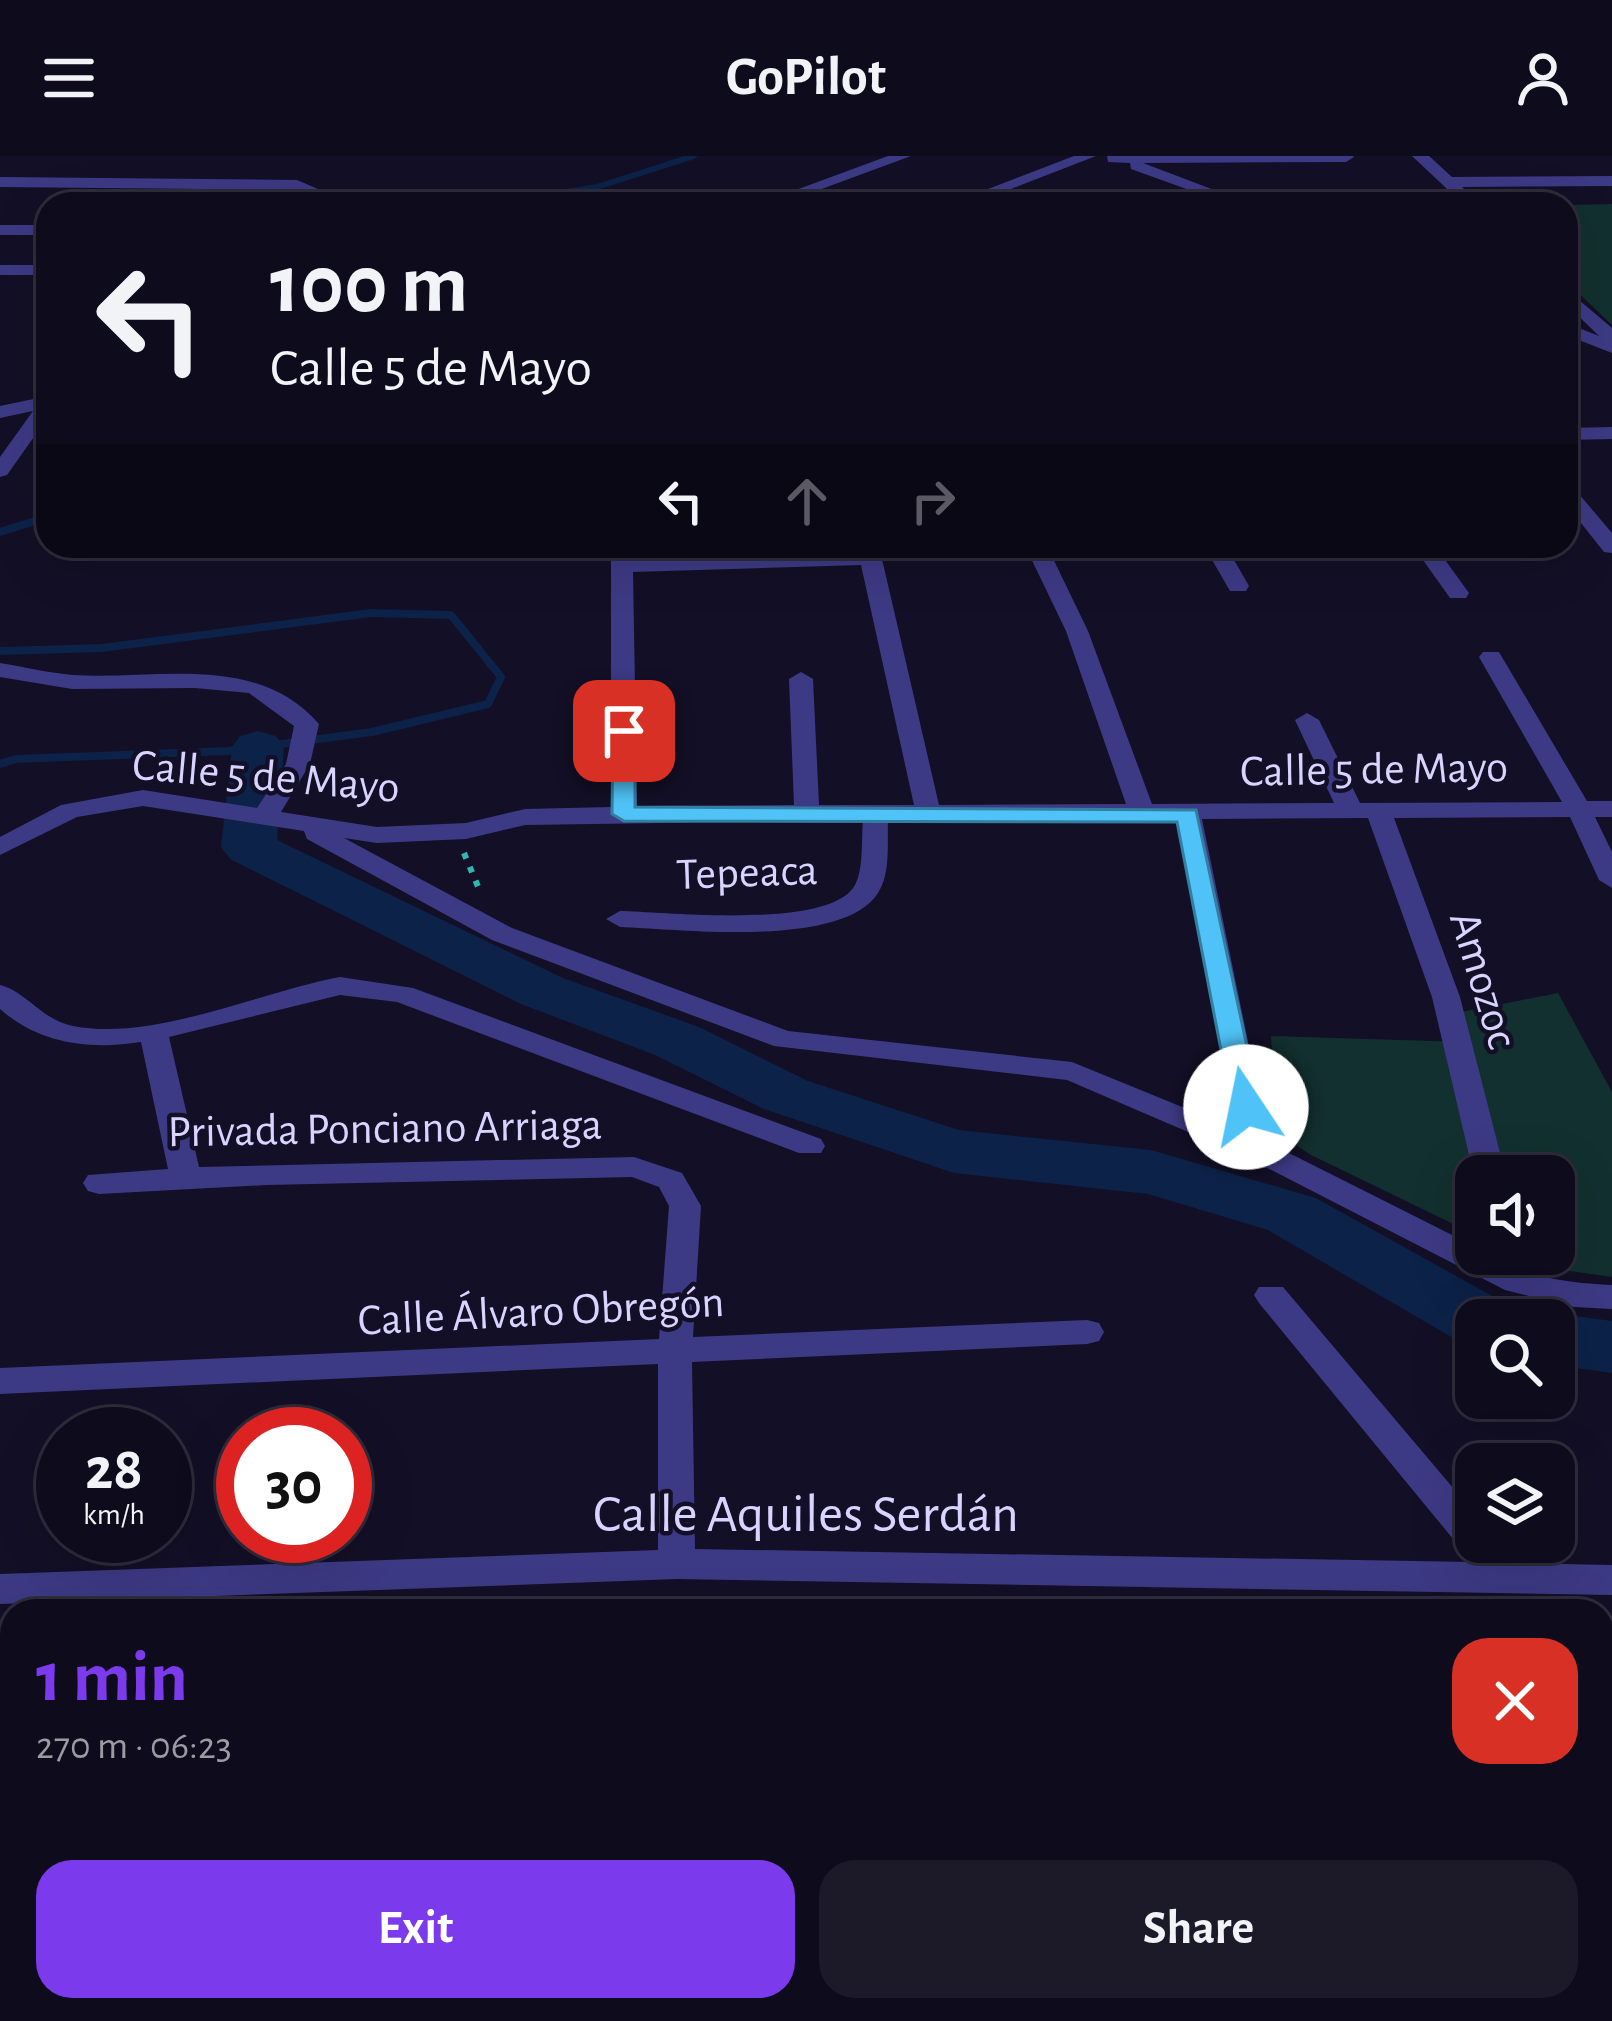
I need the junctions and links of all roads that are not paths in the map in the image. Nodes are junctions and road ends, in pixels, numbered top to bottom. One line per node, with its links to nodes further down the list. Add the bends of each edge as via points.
1 (903, 156): 10 (street)
2 (1088, 156): 11 (street)
3 (1420, 156): 8 (street)
4 (1109, 157): 5 (street); 12 (street)
5 (1346, 157)
6 (1612, 181): 8 (street)
7 (0, 182): 9 (street, via 296,178)
8 (1449, 182): 13 (street)
9 (314, 192)
10 (800, 192)
11 (990, 192)
12 (1209, 192)
13 (1459, 192)
14 (0, 230): 15 (street)
15 (27, 231): 16 (street); 17 (street)
16 (36, 231)
17 (0, 266): 18 (street)
18 (36, 269)
19 (1578, 305): 21 (street)
20 (1578, 333): 22 (street)
21 (1612, 338)
22 (1612, 348)
23 (36, 404): 24 (street)
24 (0, 412)
25 (36, 419): 28 (street)
26 (1612, 433): 27 (street)
27 (1578, 434)
28 (0, 471)
29 (1578, 506): 30 (street)
30 (1612, 547)
31 (623, 558): 45 (street)
32 (870, 558): 51 (street)
33 (1042, 558): 47 (street, via 1077,631)
34 (1222, 558): 36 (street)
35 (1432, 558): 37 (street)
36 (1238, 586)
37 (1457, 593)
38 (1491, 657): 42 (street)
39 (0, 670): 46 (street, via 72,682 255,687 307,724 298,764)
40 (801, 679): 49 (street)
41 (1307, 720): 44 (street, Amozoc)
42 (1579, 809): 43 (street, Calle 5 de Mayo); 44 (street, Calle 5 de Mayo); 53 (street)
43 (1612, 809)
44 (1366, 813): 48 (street, Calle 5 de Mayo); 59 (street, Amozoc, via 1446,997)
45 (624, 814): 46 (street, Calle 5 de Mayo, via 377,836); 49 (street, Calle 5 de Mayo)
46 (264, 815): 52 (street, Calle 5 de Mayo, via 143,798 70,810); 58 (street, via 502,934 784,1040 1072,1071)
47 (1143, 815): 48 (street, Calle 5 de Mayo); 51 (street, Calle 5 de Mayo)
48 (1188, 815): 58 (street)
49 (807, 816): 50 (street, Calle 5 de Mayo)
50 (876, 816): 51 (street, Calle 5 de Mayo); 54 (street, Tepeaca, via 866,891 845,911 802,920)
51 (929, 816)
52 (0, 847)
53 (1612, 880)
54 (620, 919)
55 (0, 994): 56 (street, via 36,1028 79,1037)
56 (153, 1032): 57 (street, via 345,985 404,994); 60 (street)
57 (810, 1146)
58 (1255, 1149): 62 (street)
59 (1485, 1155)
60 (185, 1177): 61 (street, Privada Ponciano Arriaga); 67 (street, Privada Ponciano Arriaga, via 634,1168 671,1180 686,1206)
61 (99, 1183)
62 (1455, 1241)
63 (1529, 1275): 65 (street, via 1574,1295)
64 (1270, 1295): 70 (street)
65 (1612, 1298)
66 (1087, 1332): 67 (street, Calle Álvaro Obregón)
67 (675, 1351): 68 (street, Calle Álvaro Obregón); 69 (street)
68 (0, 1381)
69 (677, 1564): 70 (street, Calle Aquiles Serdán); 72 (street, Calle Aquiles Serdán)
70 (1505, 1576): 71 (street, Calle Aquiles Serdán)
71 (1612, 1580)
72 (0, 1589)

